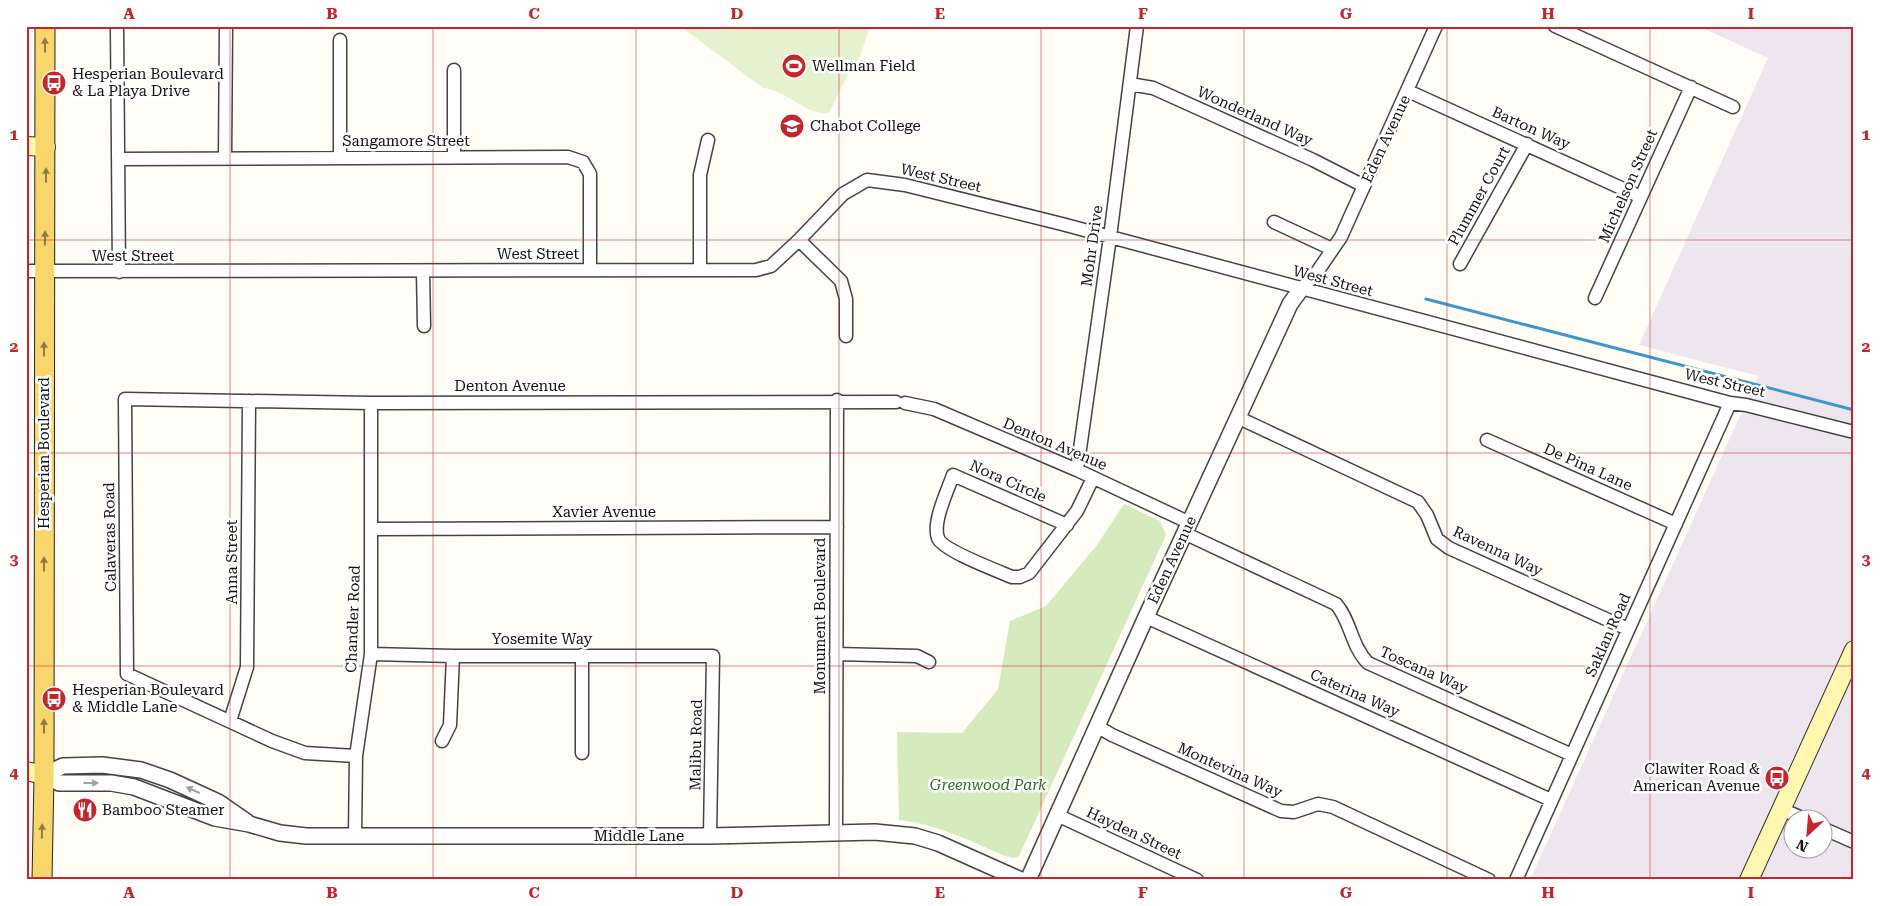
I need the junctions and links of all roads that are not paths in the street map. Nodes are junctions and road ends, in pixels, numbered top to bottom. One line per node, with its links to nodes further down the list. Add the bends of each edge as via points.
1 (44, 26): 16 (main road, Hesperian Boulevard, one-way to 1)
2 (117, 26): 20 (street)
3 (226, 26): 17 (street)
4 (1137, 26): 9 (street, Mohr Drive)
5 (1436, 26): 11 (street, Eden Avenue)
6 (1555, 26): 10 (street)
7 (340, 40): 18 (street)
8 (454, 70): 19 (street)
9 (1130, 84): 21 (street, Wonderland Way, via 1153,88); 24 (street, Mohr Drive)
10 (1691, 87): 12 (street); 22 (street, Michelson Street)
11 (1408, 91): 14 (street, Barton Way); 21 (street, Eden Avenue)
12 (1733, 107)
13 (708, 140): 29 (street, via 700,175)
14 (1527, 144): 22 (street, Barton Way); 27 (street, Plummer Court)
15 (26, 146): 16 (main road)
16 (46, 147): 30 (main road, Hesperian Boulevard, one-way to 16)
17 (225, 158): 18 (street, Sangamore Street); 20 (street, Sangamore Street)
18 (340, 158): 19 (street, Sangamore Street)
19 (454, 158): 28 (street, Sangamore Street, via 568,157 583,162 590,174)
20 (119, 159): 32 (street)
21 (1364, 186): 26 (street, Eden Avenue, via 1341,237)
22 (1641, 197): 34 (street, Michelson Street)
23 (1274, 222): 26 (street)
24 (1110, 237): 25 (street, West Street, via 905,185 866,180 844,194); 33 (street, West Street); 45 (street, Mohr Drive)
25 (799, 240): 29 (street, West Street, via 771,266 756,270); 36 (street, via 841,281 846,299)
26 (1332, 249): 33 (street, Eden Avenue)
27 (1460, 264)
28 (590, 270): 29 (street, West Street); 31 (street, West Street)
29 (700, 270)
30 (35, 271): 32 (street, West Street); 67 (main road, Hesperian Boulevard, one-way to 30)
31 (423, 271): 32 (street, West Street); 35 (street)
32 (119, 272)
33 (1301, 289): 41 (street, West Street); 42 (street, Eden Avenue, via 1290,304)
34 (1594, 298)
35 (424, 326)
36 (846, 336)
37 (124, 400): 39 (street, Denton Avenue); 61 (street, Calaveras Road, via 127,674)
38 (837, 400): 40 (street, Denton Avenue); 45 (street, Denton Avenue, via 900,402 934,409); 49 (street, Monument Boulevard)
39 (249, 401): 40 (street, Denton Avenue); 61 (street, Anna Street, via 247,667)
40 (371, 403): 51 (street, Chandler Road)
41 (1730, 403): 43 (street, West Street); 47 (street, Saklan Road)
42 (1239, 418): 50 (street, Eden Avenue); 53 (street, Ravenna Way, via 1418,502 1427,514 1437,539 1450,548)
43 (1854, 432)
44 (1487, 440): 47 (street, De Pina Lane)
45 (1077, 470): 46 (street, Denton Avenue)
46 (1093, 478): 48 (street, Nora Circle, via 1077,511); 50 (street, Denton Avenue)
47 (1676, 524): 53 (street, Saklan Road)
48 (1066, 525): 48 (street, Nora Circle, via 1029,572 1012,578 946,548 938,539 937,527 953,475)
49 (837, 527): 51 (street, Xavier Avenue); 56 (street, Monument Boulevard)
50 (1187, 528): 52 (street, Eden Avenue); 65 (street, Toscana Way, via 1336,604 1359,654 1368,663)
51 (372, 529): 55 (street, Chandler Road)
52 (1146, 617): 62 (street, Eden Avenue); 68 (street, Caterina Way)
53 (1628, 629): 65 (street, Saklan Road)
54 (1854, 650): 69 (main road)
55 (371, 654): 58 (street, Yosemite Way); 66 (street, Chandler Road)
56 (836, 654): 60 (street, via 917,656); 71 (street, Monument Boulevard)
57 (582, 655): 58 (street, Yosemite Way); 59 (street, Yosemite Way); 64 (street)
58 (454, 656): 63 (street, via 450,725)
59 (714, 656): 74 (street, Malibu Road)
60 (929, 662)
61 (230, 721): 66 (street, via 305,753)
62 (1098, 727): 70 (street, Eden Avenue); 80 (street, Montevina Way, via 1281,811 1294,812 1318,804 1332,807)
63 (442, 742)
64 (582, 753)
65 (1572, 755): 68 (street, Saklan Road)
66 (356, 756): 73 (street, Chandler Road)
67 (35, 773): 73 (street, Middle Lane, via 59,782 134,787 215,818 280,833); 76 (main road, Hesperian Boulevard, one-way to 67)
68 (1551, 800): 81 (street, Saklan Road)
69 (1781, 809): 82 (main road)
70 (1057, 815): 78 (street, Eden Avenue); 79 (street, Hayden Street)
71 (836, 832): 74 (street, Middle Lane); 77 (street, Middle Lane, via 914,836)
72 (1832, 832): 75 (street)
73 (355, 836): 74 (street, Middle Lane)
74 (710, 836)
75 (1854, 842)
76 (42, 880)
77 (1021, 880)
78 (1028, 880)
79 (1197, 880)
80 (1489, 880)
81 (1516, 880)
82 (1749, 880)

